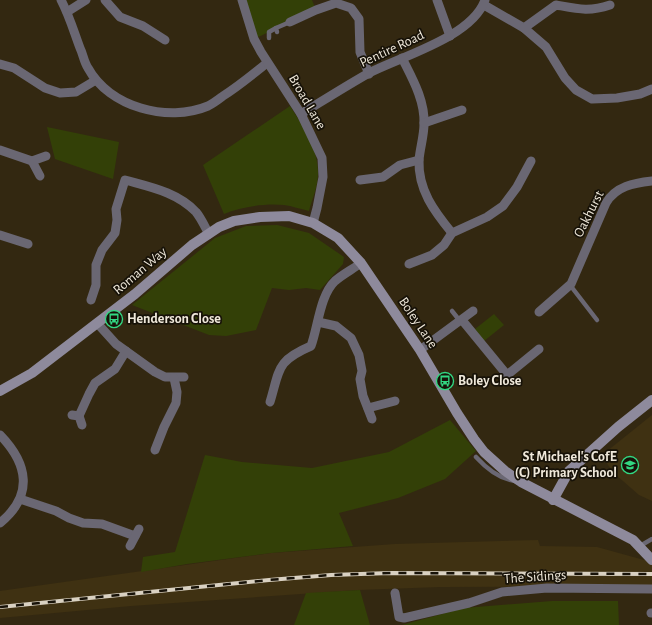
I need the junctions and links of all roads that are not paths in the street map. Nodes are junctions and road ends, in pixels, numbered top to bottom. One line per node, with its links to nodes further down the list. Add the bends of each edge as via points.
1 (61, 0): 9 (street)
2 (86, 0): 9 (street)
3 (105, 0): 14 (street, via 120,17 143,26)
4 (242, 0): 16 (street, Broad Lane, via 254,39)
5 (437, 0): 12 (street)
6 (484, 2): 11 (street); 12 (street, Pentire Road, via 472,19)
7 (320, 4): 10 (street); 18 (street, via 336,3 351,8 359,19 360,52)
8 (610, 5): 11 (street, via 596,10 584,10 556,5)
9 (67, 12): 19 (street, via 87,68)
10 (290, 22): 13 (lane, via 269,32)
11 (524, 28): 20 (street, via 546,48 576,90 592,99 617,98)
12 (450, 36): 15 (street, Pentire Road)
13 (269, 38)
14 (165, 40)
15 (402, 58): 18 (street, Pentire Road); 23 (street, via 421,98)
16 (268, 63): 19 (street, via 209,106 183,113 164,112 125,102); 22 (street, Broad Lane)
17 (0, 64): 19 (street, via 14,68 46,88 60,93 76,92)
18 (369, 74): 22 (street, Pentire Road)
19 (96, 80)
20 (652, 89)
21 (462, 110): 23 (street)
22 (301, 114): 32 (street, Broad Lane, via 322,158 322,177)
23 (424, 123): 26 (street)
24 (0, 150): 27 (street)
25 (46, 156): 27 (street)
26 (419, 160): 30 (street, via 400,165 383,177); 33 (street, via 425,194 435,212)
27 (32, 161): 29 (street)
28 (531, 161): 33 (street, via 503,206)
29 (40, 176)
30 (360, 180)
31 (652, 181): 39 (street, Oakhurst, via 630,185 612,194)
32 (313, 223): 34 (street, Roman Way, via 289,216 260,217 234,221); 37 (street, Boley Lane, via 338,238)
33 (452, 233): 38 (street, via 432,256)
34 (209, 234): 40 (street, via 196,213 182,200 156,188 125,180 116,209 115,233 102,250 96,265 96,284); 46 (street, Roman Way)
35 (0, 235): 36 (street)
36 (28, 244)
37 (361, 263): 47 (street, via 328,290); 48 (street, Boley Lane)
38 (409, 264)
39 (570, 284): 43 (street); 45 (lane)
40 (91, 300)
41 (452, 311): 44 (lane)
42 (473, 311): 44 (street)
43 (539, 312)
44 (461, 320): 48 (street); 49 (street, via 507,376)
45 (597, 320)
46 (97, 322): 50 (street); 53 (street, Roman Way, via 32,374)
47 (318, 322): 56 (street, via 311,346 294,353 280,366); 57 (street, via 336,326 351,338 359,355 361,385)
48 (420, 350): 63 (street, Boley Lane, via 480,455)
49 (539, 350)
50 (126, 352): 52 (street, via 155,372); 58 (street, via 115,369 95,383)
51 (184, 377): 52 (street)
52 (174, 378): 61 (street, via 176,403)
53 (0, 391)
54 (652, 400): 63 (street, via 618,426 569,471)
55 (395, 401): 57 (street)
56 (270, 402)
57 (368, 408): 59 (street)
58 (78, 419)
59 (372, 419)
60 (0, 435): 62 (street, via 15,452 23,474)
61 (155, 452)
62 (20, 499): 64 (street); 66 (street, via 69,518 137,533)
63 (553, 500): 67 (street, Boley Lane, via 633,540)
64 (0, 523)
65 (652, 539): 67 (lane)
66 (130, 546)
67 (640, 546): 68 (street, Boley Lane)
68 (651, 559)
69 (652, 589): 70 (street, The Sidings, via 546,588 502,592 469,603 400,619)
70 (395, 593)

